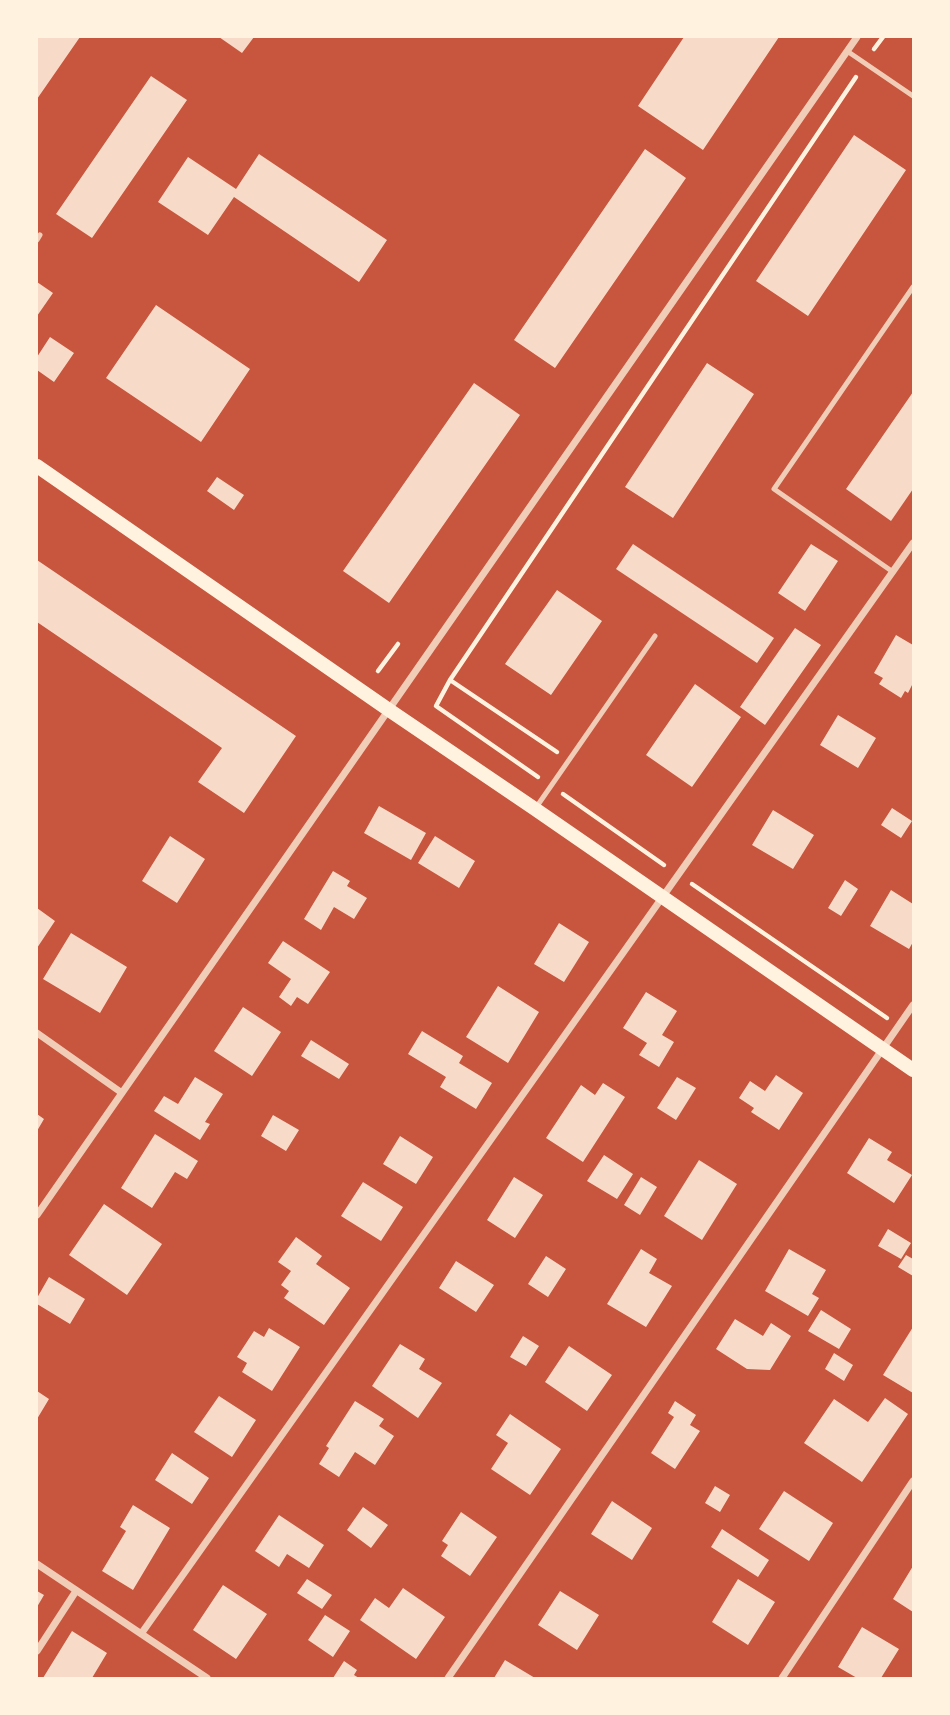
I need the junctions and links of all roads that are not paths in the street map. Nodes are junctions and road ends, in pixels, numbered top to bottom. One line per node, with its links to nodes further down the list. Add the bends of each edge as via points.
1 (857, 37): 2 (street)
2 (847, 51): 3 (lane); 9 (street)
3 (913, 96)
4 (913, 287): 7 (lane, via 774,489)
5 (37, 466): 9 (main road)
6 (913, 543): 7 (street)
7 (893, 572): 11 (street)
8 (655, 636): 10 (lane)
9 (389, 710): 10 (main road); 16 (street)
10 (535, 809): 11 (main road)
11 (663, 897): 14 (main road); 21 (street)
12 (913, 1004): 14 (street)
13 (37, 1032): 16 (street)
14 (882, 1048): 15 (main road); 24 (street)
15 (913, 1070)
16 (122, 1093): 17 (street)
17 (37, 1215)
18 (913, 1481): 25 (street)
19 (37, 1564): 20 (street)
20 (76, 1591): 21 (street); 22 (street)
21 (141, 1634): 23 (street)
22 (37, 1651)
23 (207, 1678)
24 (447, 1678)
25 (782, 1678)

